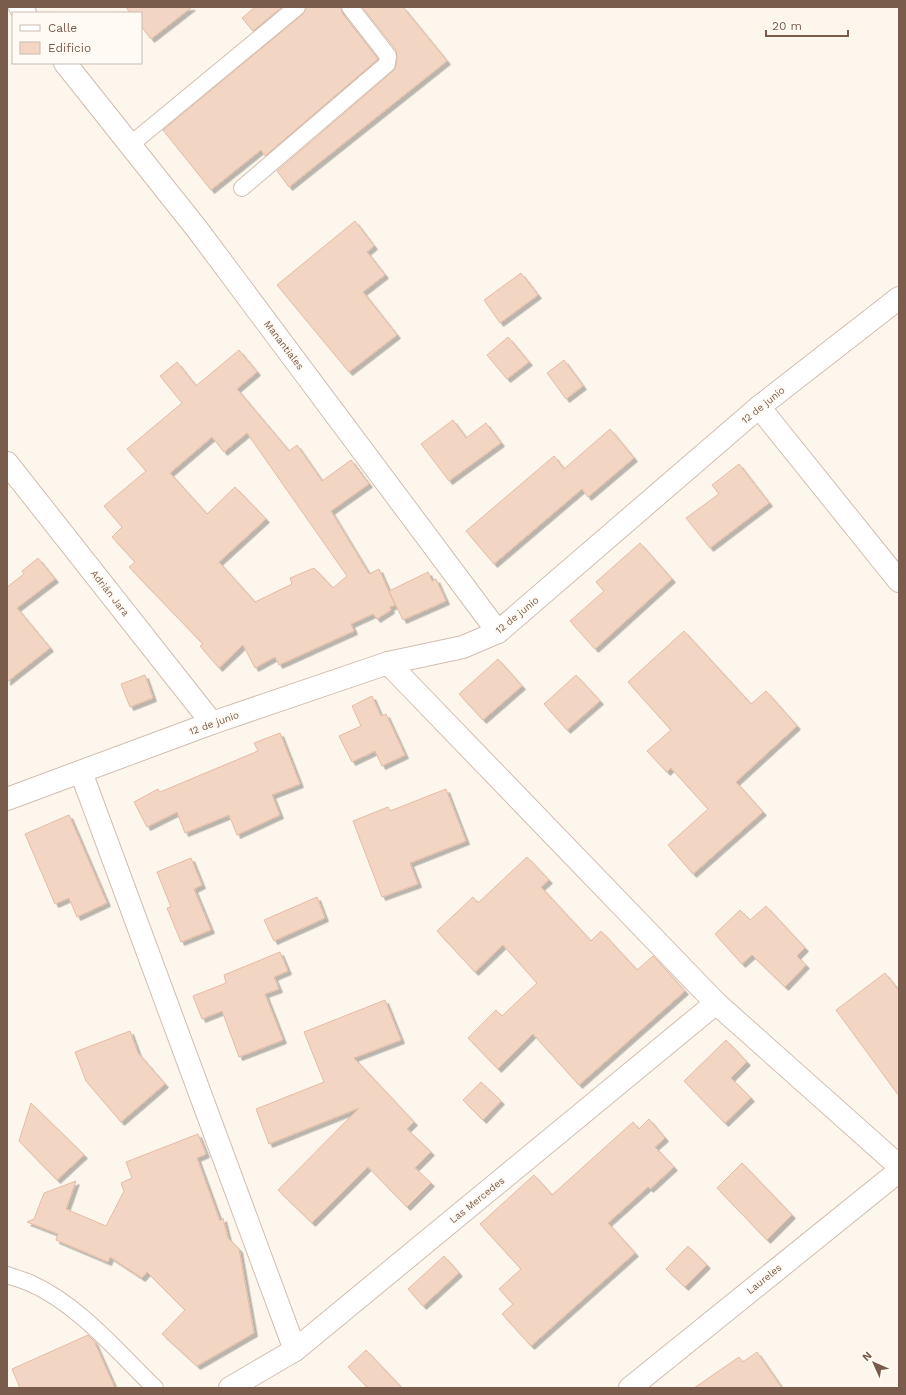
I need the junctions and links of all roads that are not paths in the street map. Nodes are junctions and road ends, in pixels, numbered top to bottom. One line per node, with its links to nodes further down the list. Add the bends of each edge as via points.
1 (297, 7): 4 (lane)
2 (350, 7): 5 (lane, via 388,56 387,64)
3 (66, 64): 4 (street, Manantiales)
4 (130, 145): 10 (street, Manantiales, via 197,228)
5 (242, 188)
6 (899, 298): 7 (street, 12 de junio)
7 (759, 407): 9 (street); 10 (street, 12 de junio)
8 (7, 463): 12 (street, Adrián Jara)
9 (899, 582)
10 (498, 632): 11 (street, 12 de junio, via 463,647)
11 (388, 663): 12 (street, 12 de junio); 15 (street)
12 (212, 723): 13 (street, 12 de junio)
13 (81, 772): 14 (street, 12 de junio); 19 (street)
14 (7, 799)
15 (716, 1003): 16 (street); 19 (street, Las Mercedes)
16 (899, 1166)
17 (899, 1171): 22 (street, Laureles)
18 (7, 1275): 20 (lane, via 30,1283 58,1299 91,1326)
19 (295, 1350): 21 (street, Las Mercedes)
20 (155, 1388)
21 (230, 1388)
22 (630, 1388)

